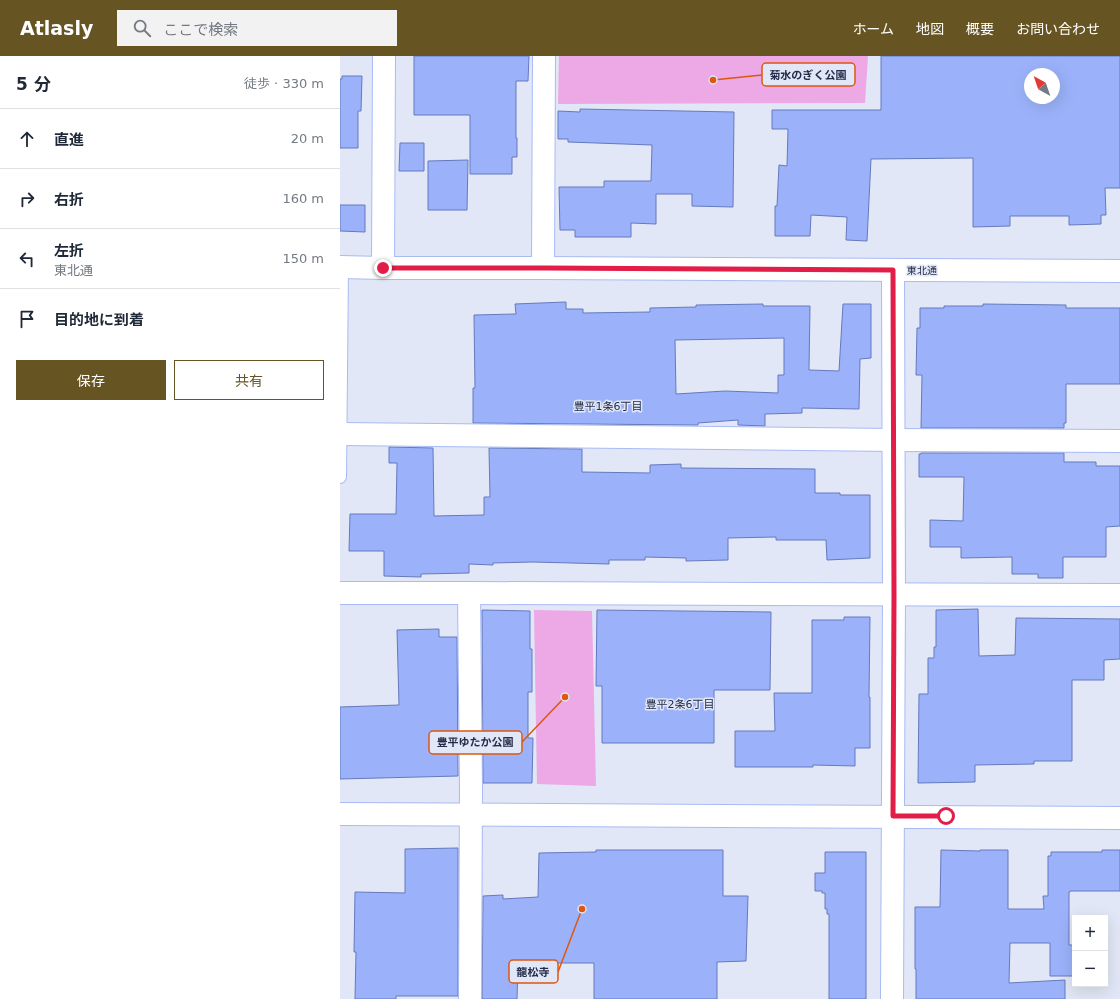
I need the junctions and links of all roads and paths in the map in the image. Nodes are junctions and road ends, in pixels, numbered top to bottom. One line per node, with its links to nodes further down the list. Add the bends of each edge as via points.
1 (384, 56): 4 (street)
2 (544, 56): 5 (street)
3 (341, 267): 4 (street, 東北通); 8 (lane)
4 (383, 268): 5 (street, 東北通)
5 (543, 268): 6 (street, 東北通)
6 (893, 270): 7 (street, 東北通); 9 (street)
7 (1120, 271)
8 (341, 434): 9 (street); 11 (lane)
9 (894, 440): 10 (street); 14 (street)
10 (1120, 441)
11 (340, 477)
12 (340, 593): 13 (street)
13 (469, 593): 14 (street); 17 (street)
14 (894, 595): 15 (street); 18 (street)
15 (1120, 596)
16 (340, 814): 17 (street)
17 (470, 815): 18 (street); 20 (street)
18 (893, 816): 19 (street); 21 (street)
19 (1120, 818)
20 (470, 999)
21 (892, 999)

